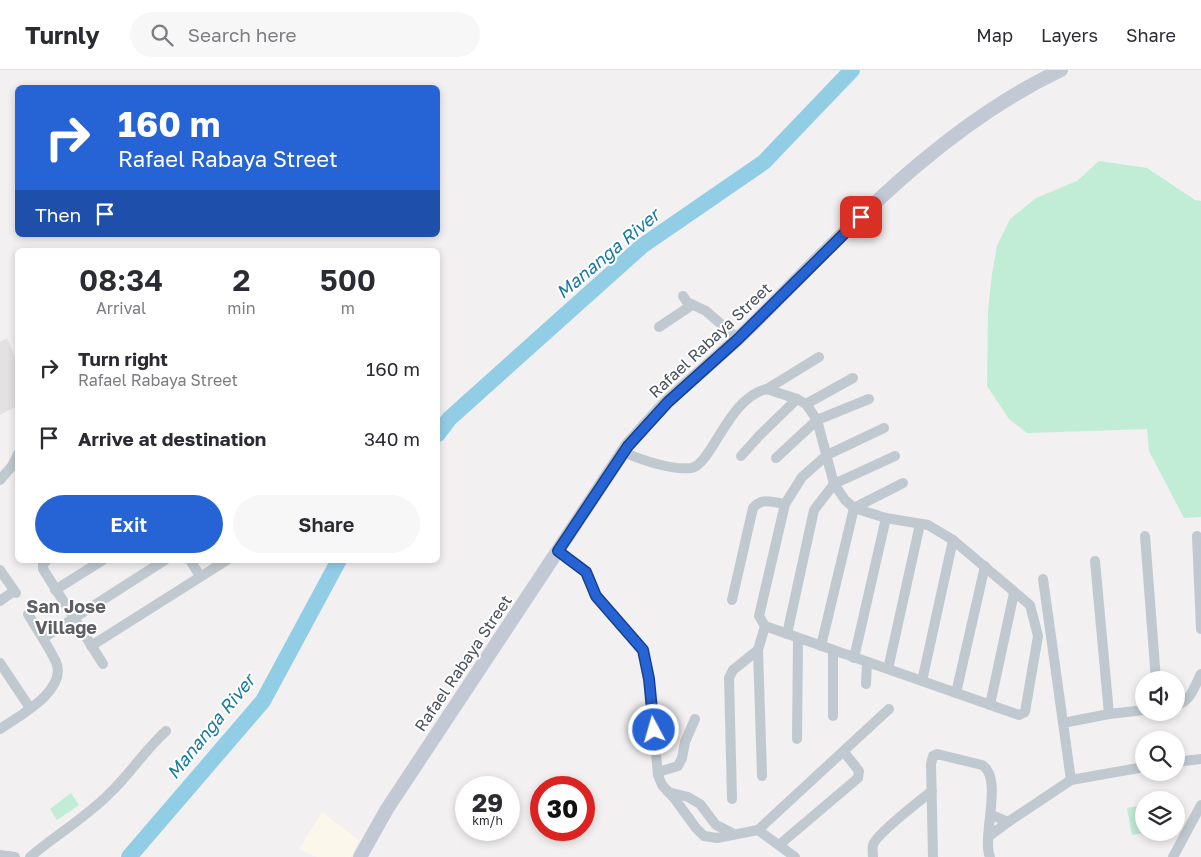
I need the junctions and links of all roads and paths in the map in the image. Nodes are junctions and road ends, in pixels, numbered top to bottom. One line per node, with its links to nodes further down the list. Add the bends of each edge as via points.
1 (1061, 70): 5 (main road, Rafael Rabaya Street, via 1033,83 986,113 908,173)
2 (683, 296): 3 (street)
3 (692, 304): 4 (street); 5 (street, via 706,311)
4 (659, 327)
5 (738, 339): 13 (main road, Rafael Rabaya Street, via 668,402)
6 (819, 356): 8 (street)
7 (853, 378): 10 (street)
8 (767, 389): 10 (street); 13 (street, via 748,397 701,462 693,468 657,463)
9 (869, 400): 11 (street)
10 (801, 402): 11 (street); 15 (street, via 759,436)
11 (818, 420): 14 (street); 17 (street)
12 (884, 428): 14 (street)
13 (623, 452): 29 (main road, Rafael Rabaya Street)
14 (827, 455): 21 (street); 22 (street, via 802,477)
15 (741, 456)
16 (895, 456): 21 (street)
17 (776, 458)
18 (15, 460): 19 (street)
19 (0, 480)
20 (903, 483): 23 (street)
21 (834, 484): 23 (street); 48 (street, via 814,510)
22 (785, 504): 42 (street, via 762,501 753,508); 46 (street, via 759,616)
23 (854, 508): 24 (street); 52 (street)
24 (886, 518): 25 (street); 55 (street)
25 (920, 524): 28 (street, via 928,525); 59 (street)
26 (1145, 536): 60 (street)
27 (1197, 536): 47 (street)
28 (953, 540): 36 (street); 62 (street)
29 (558, 551): 81 (street, via 586,572 596,596 643,650); 99 (main road, Rafael Rabaya Street, via 387,809)
30 (1095, 561): 70 (street)
31 (99, 563): 40 (street)
32 (160, 563): 45 (street)
33 (192, 563): 38 (street)
34 (222, 563): 38 (street)
35 (45, 564): 40 (street)
36 (985, 566): 41 (street); 64 (street)
37 (0, 570): 43 (street, via 15,592)
38 (200, 576): 51 (street)
39 (1043, 579): 73 (street)
40 (55, 590): 45 (street)
41 (1014, 593): 66 (street); 66 (street, via 1030,605 1038,636 1024,712 1019,715)
42 (732, 600)
43 (0, 601)
44 (28, 614): 49 (street)
45 (73, 618): 49 (street); 51 (street)
46 (765, 626): 48 (street); 53 (street)
47 (1201, 628)
48 (787, 634): 50 (street)
49 (43, 638): 67 (street, via 57,664 57,676 50,691)
50 (798, 638): 52 (street); 76 (street)
51 (91, 646): 58 (street)
52 (821, 646): 54 (street)
53 (758, 650): 82 (street); 86 (street, via 733,670 729,678)
54 (833, 650): 55 (street); 71 (street)
55 (854, 658): 56 (street)
56 (867, 662): 59 (street); 63 (street)
57 (0, 663): 67 (street)
58 (103, 664)
59 (888, 669): 62 (street)
60 (1155, 671)
61 (1201, 674): 65 (street)
62 (922, 681): 64 (street)
63 (866, 684)
64 (956, 693): 66 (street)
65 (1185, 702)
66 (990, 705)
67 (30, 708): 74 (street)
68 (889, 709): 77 (street)
69 (1135, 711): 70 (street)
70 (1109, 714): 73 (street)
71 (833, 716)
72 (695, 719): 81 (street, via 678,766)
73 (1063, 723): 83 (street)
74 (0, 728)
75 (166, 731): 98 (street, via 108,795)
76 (797, 739)
77 (844, 752): 92 (street); 95 (street, via 859,771 858,778)
78 (1201, 759): 79 (street)
79 (1185, 761)
80 (1135, 769): 83 (street)
81 (658, 772): 85 (street)
82 (762, 776)
83 (1071, 780): 91 (street)
84 (932, 791): 89 (street, via 933,756 942,754 982,765 991,775); 101 (street, via 869,846); 102 (street)
85 (668, 792): 88 (street, via 688,797); 90 (street)
86 (732, 799)
87 (1201, 805): 104 (street)
88 (703, 808): 90 (street); 93 (street, via 716,825)
89 (992, 815): 91 (street); 94 (street)
90 (689, 819): 93 (street, via 704,836 712,838)
91 (1008, 822): 94 (street)
92 (758, 830): 93 (street); 95 (street)
93 (734, 834)
94 (988, 838): 103 (street)
95 (780, 845): 100 (street)
96 (0, 855): 97 (street)
97 (15, 857)
98 (30, 857)
99 (360, 857)
100 (795, 857)
101 (873, 857)
102 (933, 857)
103 (990, 857)
104 (1173, 857)

